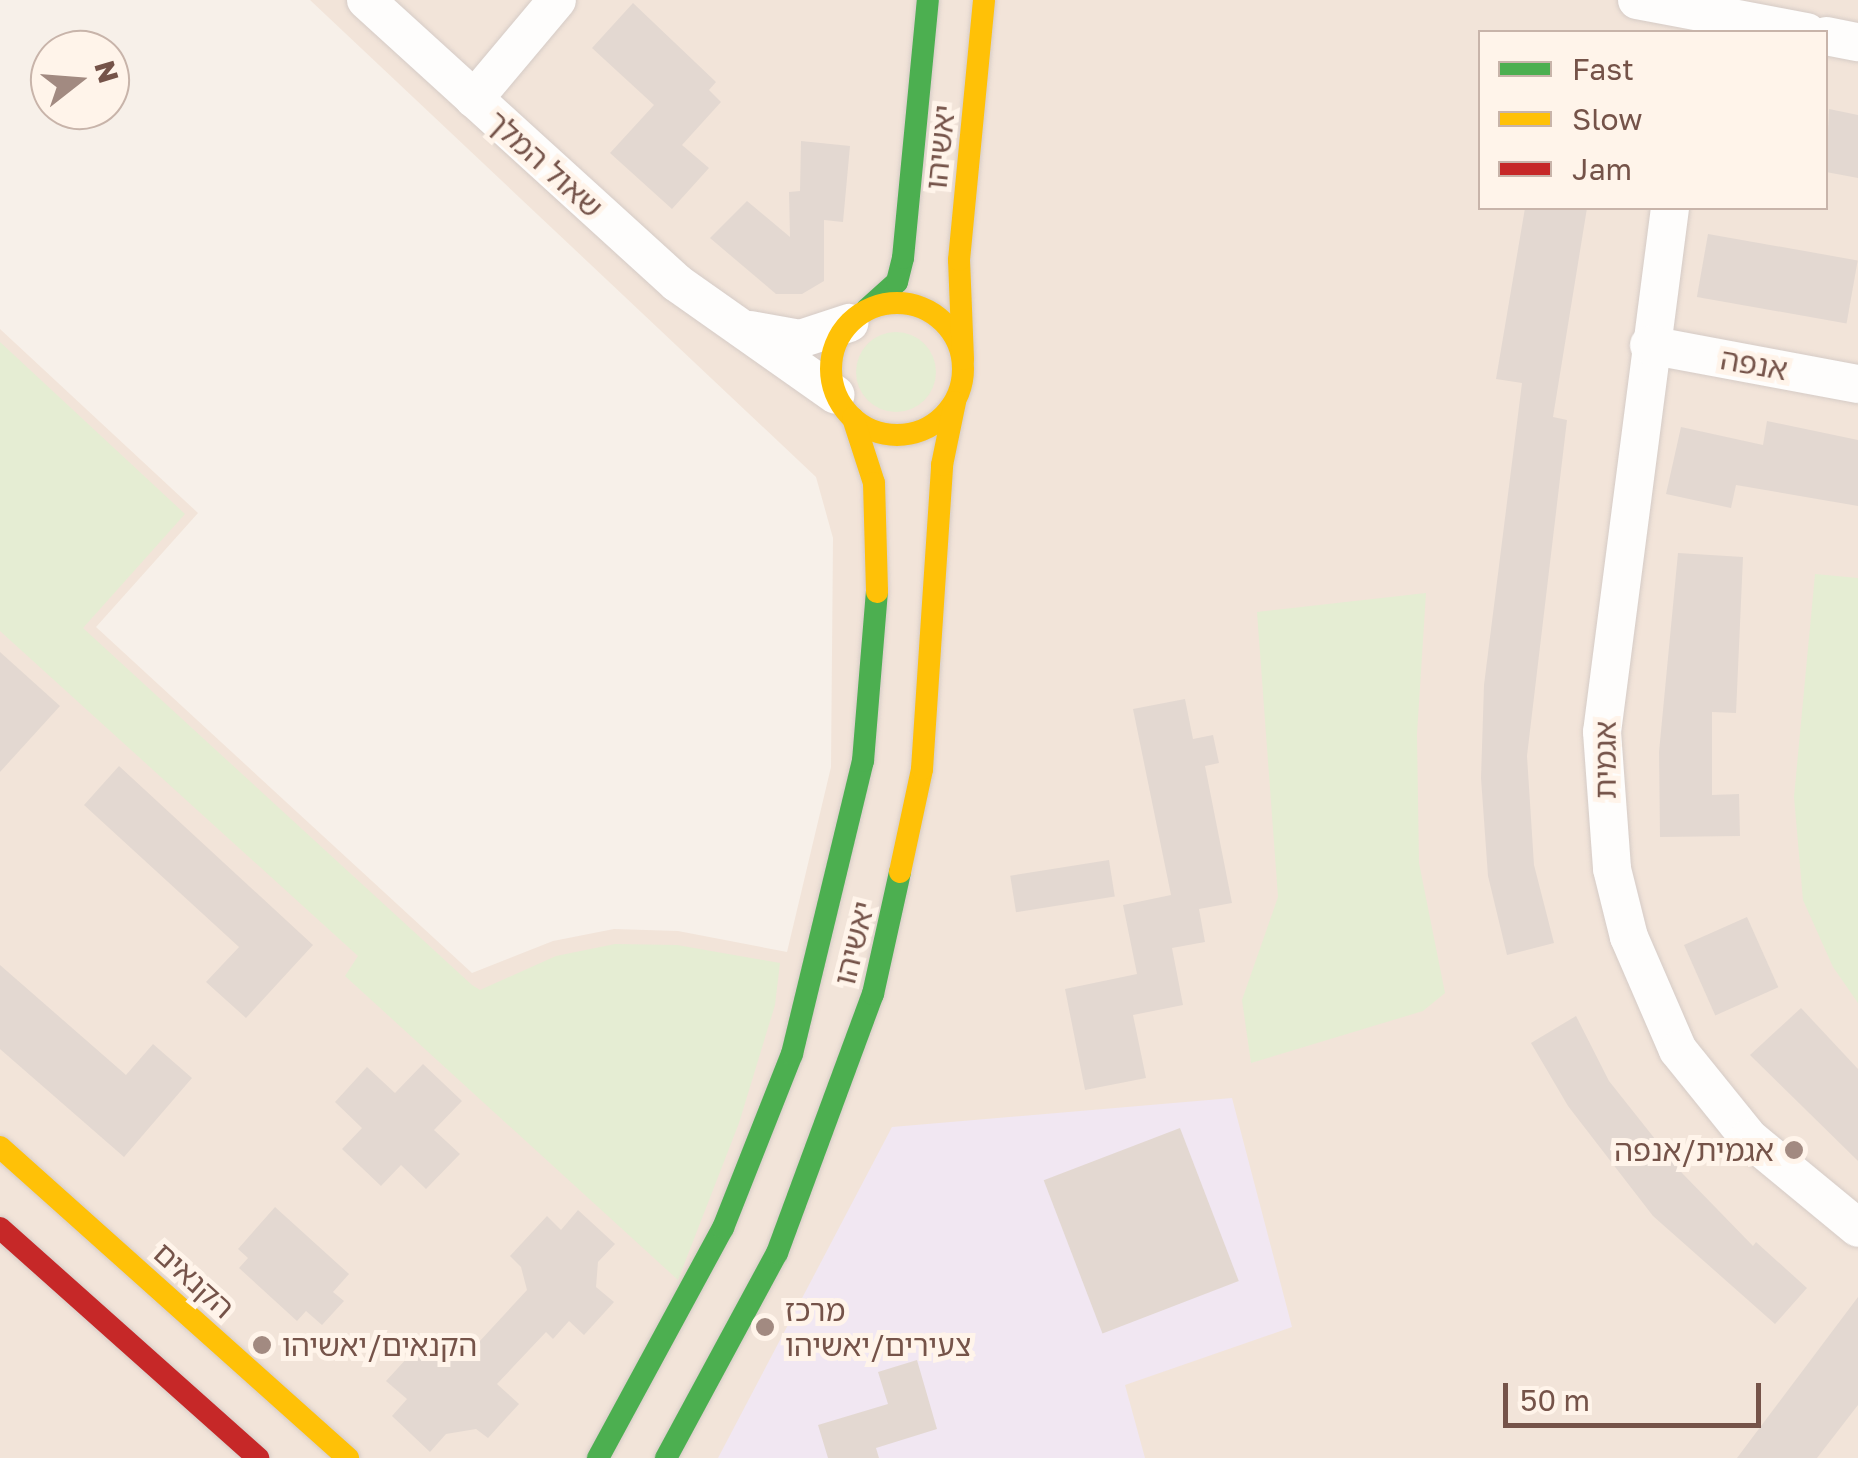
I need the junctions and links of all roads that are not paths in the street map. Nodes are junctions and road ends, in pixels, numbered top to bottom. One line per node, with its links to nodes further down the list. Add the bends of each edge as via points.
1 (366, 0): 10 (street, שאול המלך)
2 (558, 0): 10 (street)
3 (928, 0): 12 (street, יאשיהו, via 903,258 897,282)
4 (984, 0): 15 (street, יאשיהו, via 959,260)
5 (1638, 0): 6 (street)
6 (1698, 15): 7 (street)
7 (1794, 30)
8 (1828, 36): 9 (street)
9 (1858, 42)
10 (474, 99): 13 (street, שאול המלך)
11 (1670, 210): 14 (street, אגמית)
12 (858, 316): 13 (street, שאול המלך, via 800,338 764,336); 15 (street, via 887,303 928,310 945,323); 18 (street, via 832,357)
13 (729, 322): 18 (street, שאול המלך)
14 (1649, 345): 16 (street, אנפה); 21 (street, אגמית, via 1602,732 1612,870 1629,937 1678,1050 1749,1138)
15 (963, 360): 17 (street)
16 (1858, 384)
17 (955, 402): 18 (street, via 942,418 908,434 869,429); 25 (street, יאשיהו, via 942,465 922,769 873,994 777,1253 736,1340)
18 (844, 407): 24 (street, יאשיהו, via 874,483 877,600 863,760 836,894 804,1016 760,1143 683,1312)
19 (0, 1147): 23 (street, הקנאים)
20 (0, 1228): 22 (street)
21 (1858, 1228)
22 (258, 1458)
23 (348, 1458)
24 (598, 1458)
25 (666, 1458)

